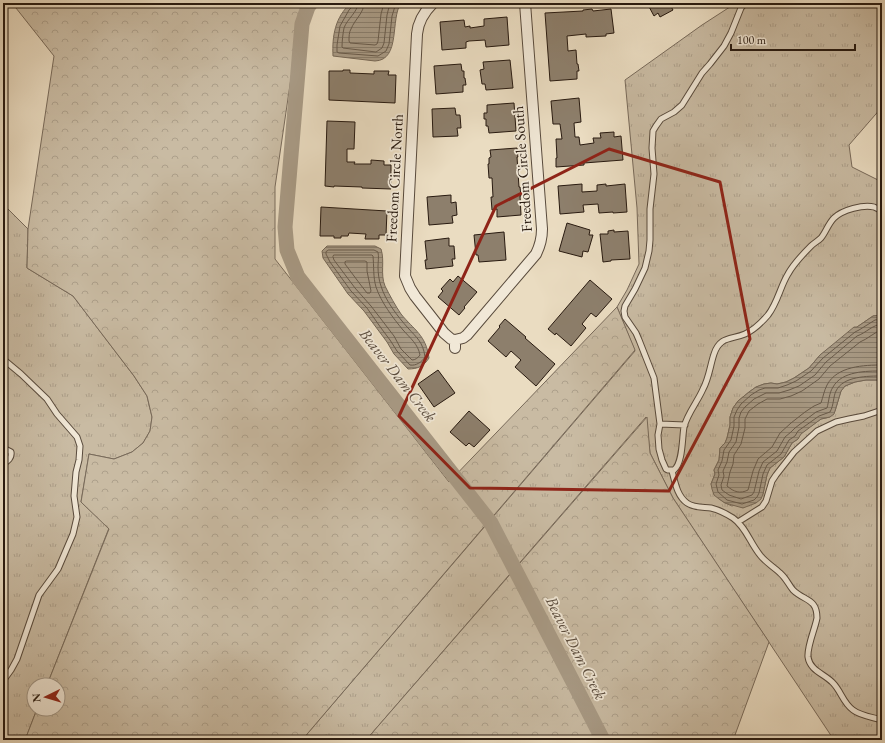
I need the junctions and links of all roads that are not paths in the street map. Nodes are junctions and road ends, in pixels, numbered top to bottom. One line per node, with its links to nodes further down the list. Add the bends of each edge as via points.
1 (433, 3): 5 (street, Freedom Circle North, via 419,22 417,34 405,276 410,288 429,315)
2 (525, 3): 5 (street, Freedom Circle South, via 542,239 536,254 467,335)
3 (745, 3): 8 (lane, via 724,46 702,73 686,100 678,109 661,119 653,131 654,174 648,256 645,268 625,306 624,314 636,333 654,378)
4 (882, 212): 9 (lane, via 872,207 860,207 840,213 833,219 820,238 791,270 768,316 748,333 729,338 718,345 707,380)
5 (455, 344)
6 (3, 358): 14 (lane, via 46,399 77,437 80,446 74,491 77,517 75,529 63,560 39,595 17,659)
7 (882, 410): 13 (lane, via 836,422 817,431 794,452 776,475 762,507)
8 (660, 424): 9 (lane); 12 (lane, via 660,455 666,469)
9 (685, 425): 12 (lane, via 679,463)
10 (3, 448): 11 (lane, via 10,450 11,454 9,460)
11 (3, 464)
12 (672, 471): 13 (lane, via 681,497 688,504 713,508)
13 (738, 522): 15 (lane, via 762,558 781,574 794,590 815,606 817,618 808,654 813,667 832,682 852,710)
14 (3, 681)
15 (882, 720)

